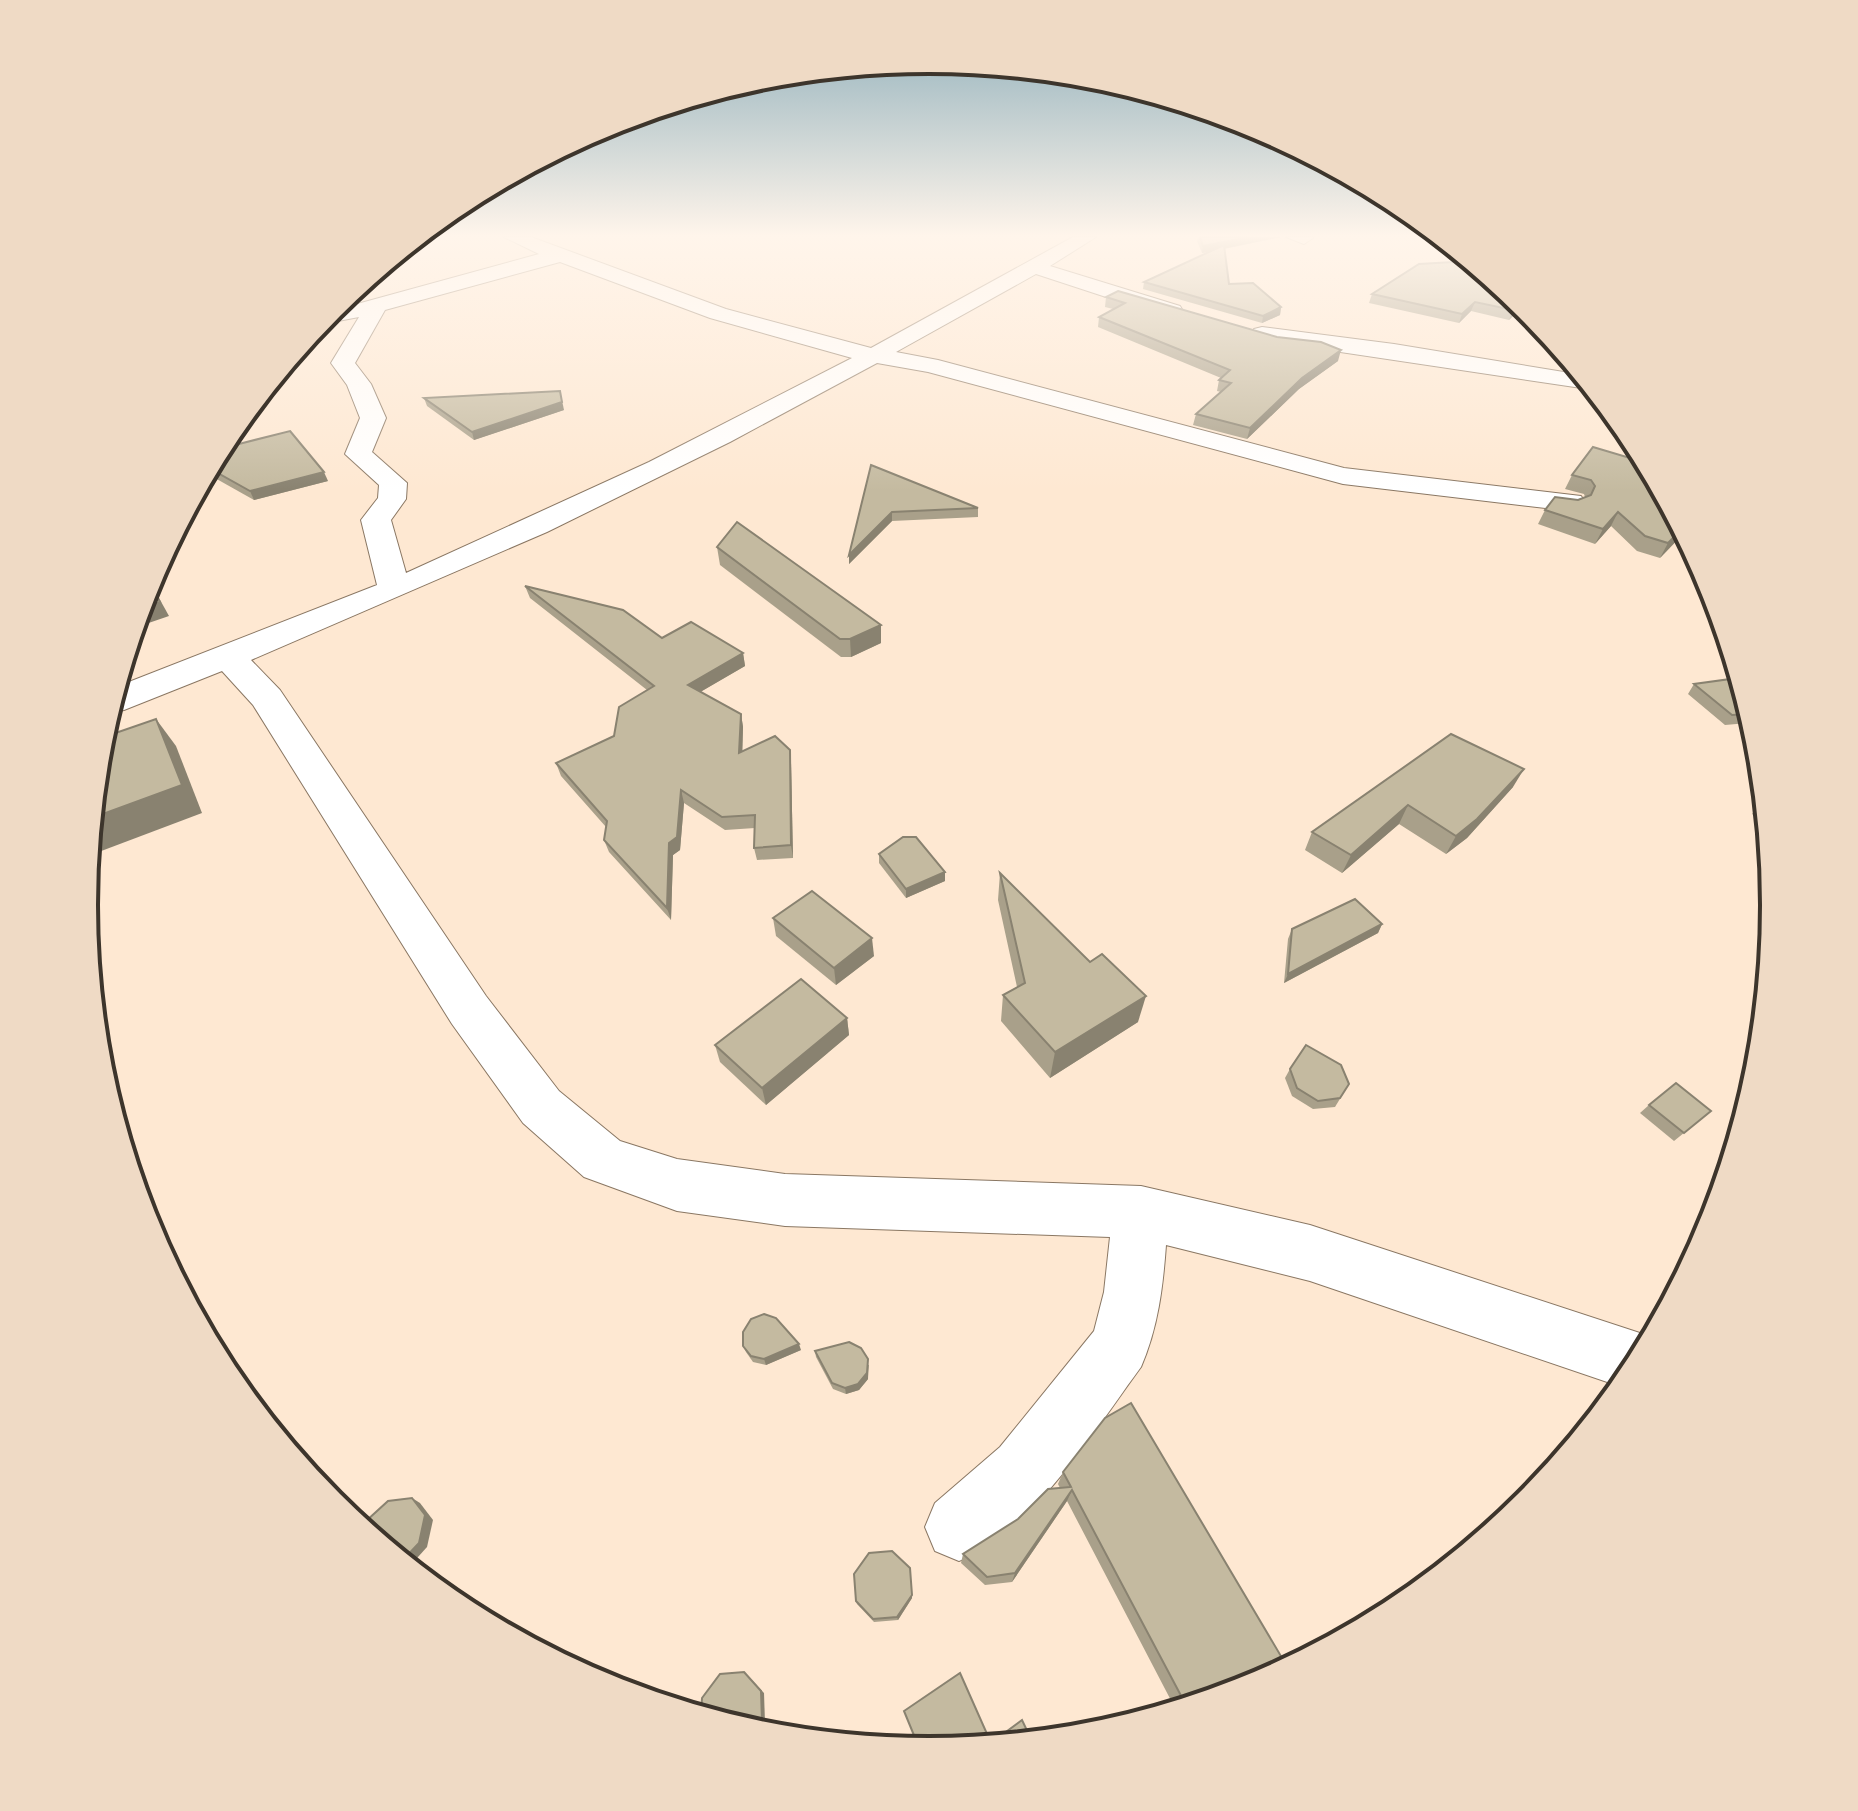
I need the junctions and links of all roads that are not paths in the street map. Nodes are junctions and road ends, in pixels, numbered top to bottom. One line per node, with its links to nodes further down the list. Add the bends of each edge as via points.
1 (369, 322): 8 (street, via 343,363 373,418 358,454 393,483 392,499 376,520)
2 (747, 322): 5 (street)
3 (937, 322): 5 (street)
4 (1236, 328): 6 (street)
5 (869, 358): 7 (street, via 944,369 1343,476); 8 (street, via 595,499)
6 (1574, 381)
7 (1571, 502)
8 (394, 588): 9 (street)
9 (229, 658): 10 (street); 11 (street, via 267,698 469,1010 541,1107 603,1160 677,1185 785,1200)
10 (124, 697)
11 (1141, 1212): 12 (street, via 1310,1253); 13 (street, via 1133,1292 1120,1346 1023,1470)
12 (1626, 1358)
13 (959, 1527)

